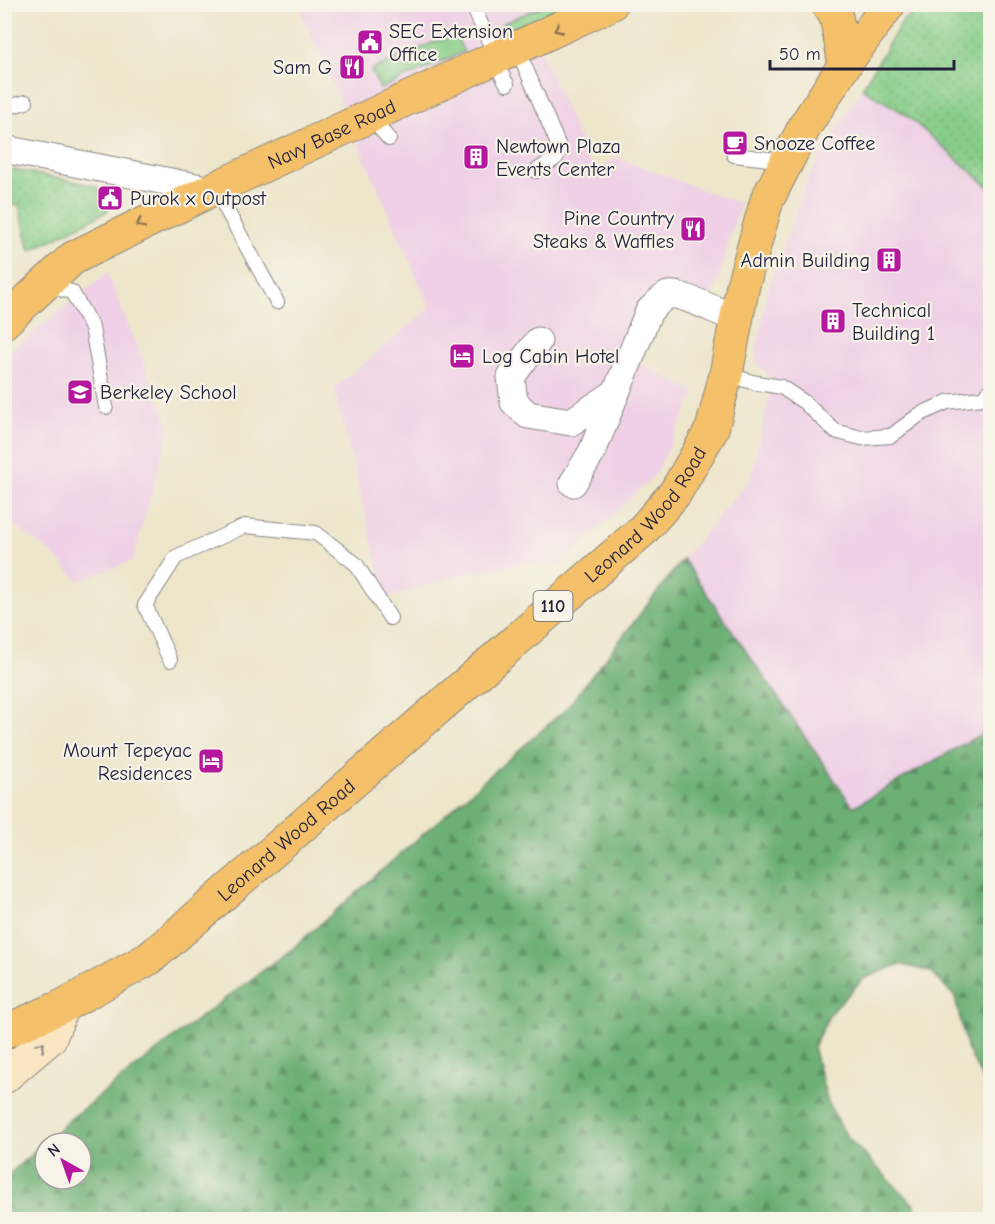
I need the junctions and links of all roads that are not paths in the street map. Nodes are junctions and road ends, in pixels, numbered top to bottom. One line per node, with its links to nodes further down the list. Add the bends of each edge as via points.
1 (472, 4): 5 (lane)
2 (828, 4): 6 (main road, via 836,16)
3 (889, 4): 6 (main road, Leonard Wood Road / 110)
4 (610, 5): 5 (main road, Navy Base Road, one-way to 5)
5 (503, 62): 12 (lane, via 560,149 556,158); 13 (main road, Navy Base Road, via 379,127)
6 (845, 64): 11 (main road, Leonard Wood Road / 110)
7 (26, 102): 8 (lane)
8 (4, 108)
9 (4, 149): 13 (street)
10 (734, 155): 11 (lane)
11 (786, 161): 16 (main road, Leonard Wood Road / 110, via 767,200)
12 (536, 171)
13 (217, 187): 14 (main road, Navy Base Road, one-way to 14, via 73,258); 15 (lane)
14 (42, 285): 17 (main road, Navy Base Road); 22 (lane, via 72,292 93,328)
15 (277, 302)
16 (736, 318): 19 (main road, Leonard Wood Road / 110); 21 (street, via 679,293 668,294 650,311)
17 (4, 322)
18 (538, 341): 21 (street, via 511,377 514,402 528,415 570,422)
19 (726, 374): 20 (lane, via 781,387 835,431 861,438 891,436 947,402 982,398); 26 (main road, Leonard Wood Road / 110, via 712,429 699,456 675,493 642,531 150,958)
20 (990, 391)
21 (615, 393): 23 (street, via 592,452)
22 (106, 407)
23 (573, 483)
24 (390, 618): 25 (lane, via 356,564 316,533 245,526 176,557 145,605)
25 (171, 660)
26 (63, 1006): 27 (main road, Leonard Wood Road / 110); 28 (main road, one-way to 26, via 50,1038)
27 (4, 1032)
28 (4, 1077)

